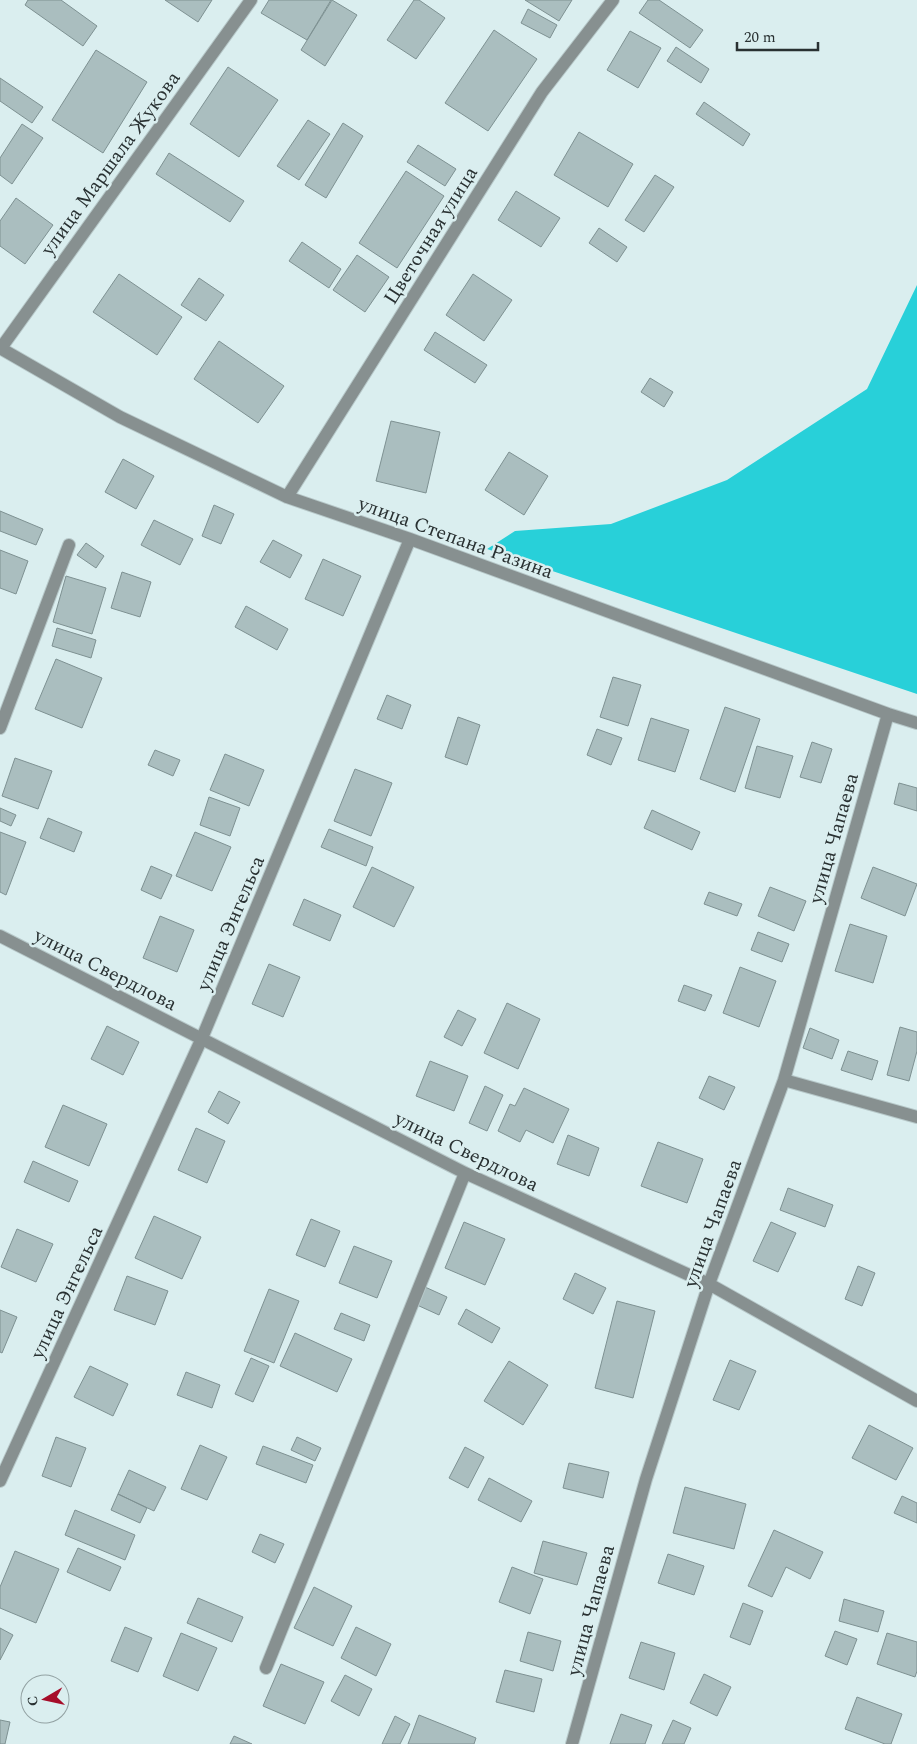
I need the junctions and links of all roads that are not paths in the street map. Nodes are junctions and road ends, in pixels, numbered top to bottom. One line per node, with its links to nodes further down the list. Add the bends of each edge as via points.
1 (251, 0): 3 (street, улица Маршала Жукова)
2 (613, 0): 4 (street, Цветочная улица, via 542,92)
3 (0, 348): 4 (street, улица Степана Разина, via 120,417)
4 (287, 497): 5 (street, улица Степана Разина)
5 (410, 539): 7 (street, улица Степана Разина); 11 (street, улица Энгельса)
6 (69, 545): 9 (street)
7 (888, 714): 8 (street, улица Степана Разина); 12 (street, улица Чапаева)
8 (917, 723)
9 (0, 728)
10 (0, 936): 11 (street, улица Свердлова)
11 (202, 1038): 14 (street, улица Свердлова); 17 (street, улица Энгельса)
12 (784, 1080): 13 (street); 15 (street, улица Чапаева)
13 (917, 1117)
14 (465, 1172): 15 (street, улица Свердлова); 18 (street)
15 (709, 1284): 16 (street, улица Свердлова); 19 (street, улица Чапаева, via 646,1478)
16 (917, 1401)
17 (0, 1481)
18 (266, 1668)
19 (572, 1744)

